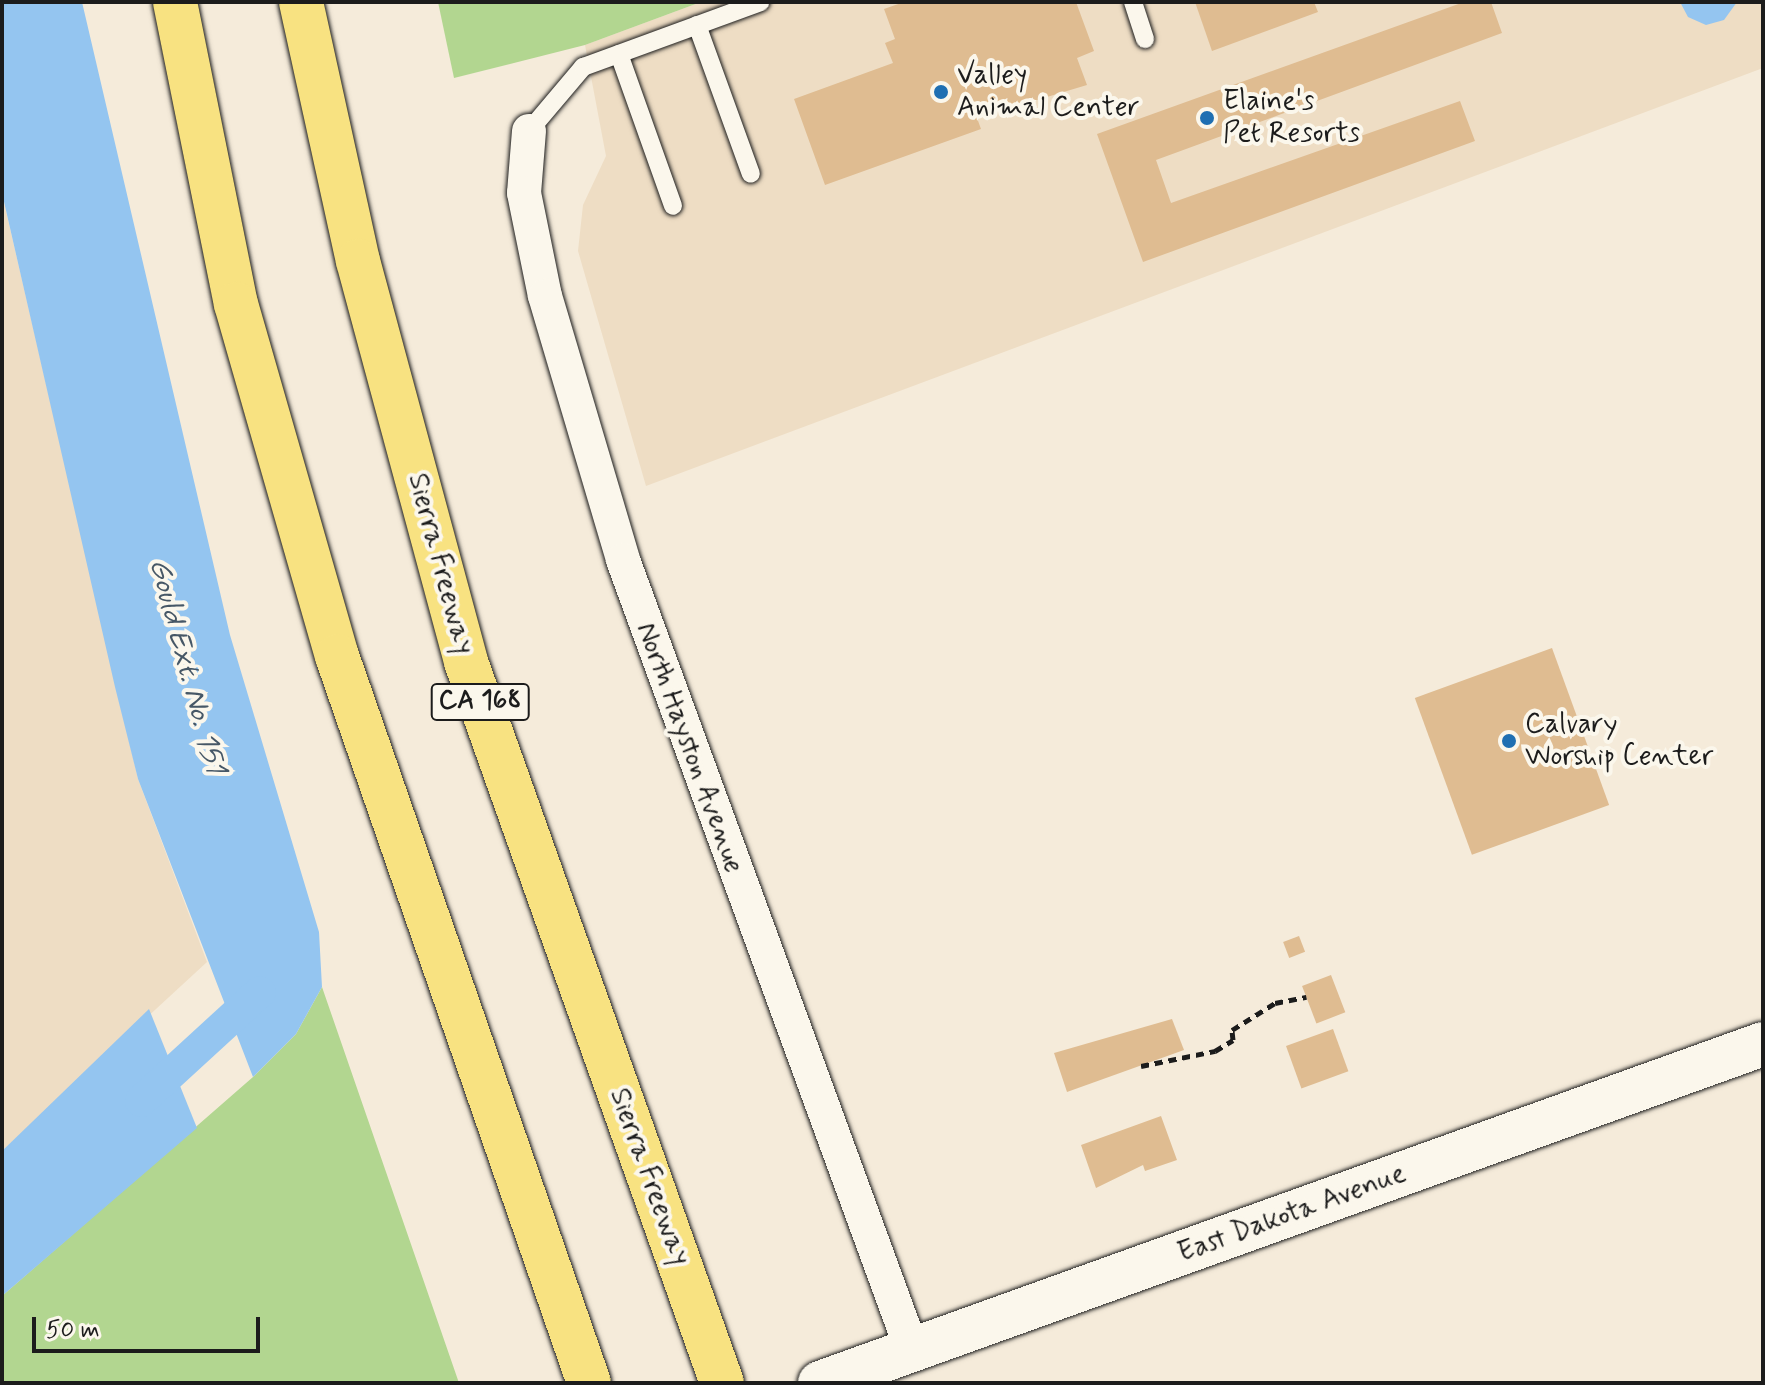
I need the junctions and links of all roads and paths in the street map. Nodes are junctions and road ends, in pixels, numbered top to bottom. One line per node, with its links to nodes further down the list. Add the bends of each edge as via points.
1 (175, 2): 16 (highway, via 236,304 337,656)
2 (301, 2): 17 (highway, Sierra Freeway / CA 168, via 358,261 466,662)
3 (761, 2): 5 (lane)
4 (1133, 2): 6 (lane)
5 (697, 25): 7 (lane); 9 (lane)
6 (1145, 39)
7 (619, 54): 8 (lane, via 583,67); 10 (lane)
8 (529, 131): 14 (street, North Hayston Avenue, via 524,193 545,296 623,560)
9 (751, 174)
10 (673, 206)
11 (1306, 997): 13 (path, via 1275,1003 1232,1030 1224,1047 1186,1062 1184,1057 1143,1071)
12 (1763, 1044): 14 (street, East Dakota Avenue)
13 (1141, 1066)
14 (912, 1350): 15 (street, East Dakota Avenue)
15 (830, 1379)
16 (589, 1383)
17 (722, 1383)

